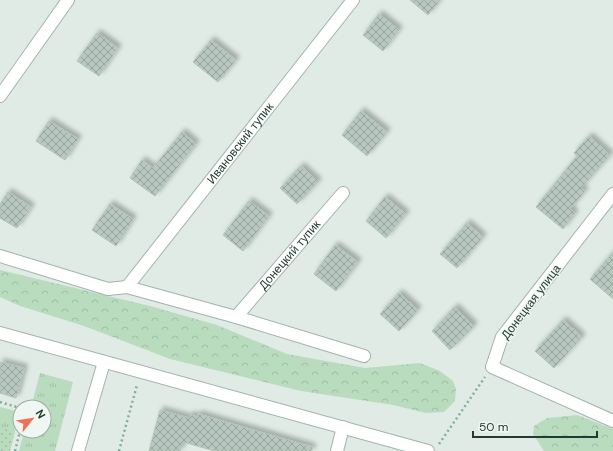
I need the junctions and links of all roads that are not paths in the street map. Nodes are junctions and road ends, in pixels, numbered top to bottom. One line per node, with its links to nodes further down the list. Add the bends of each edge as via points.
1 (68, 0): 3 (street)
2 (353, 0): 7 (street, Ивановский тупик)
3 (0, 96)
4 (343, 193): 8 (street, Донецкий тупик)
5 (613, 194): 12 (street, Донецкая улица, via 502,337 492,367)
6 (0, 256): 7 (street, via 108,289)
7 (127, 287): 8 (street)
8 (236, 317): 10 (street)
9 (0, 333): 11 (street)
10 (364, 356)
11 (104, 362): 13 (street); 15 (street)
12 (613, 421)
13 (343, 428): 14 (street); 16 (street)
14 (414, 449): 17 (street)
15 (78, 451)
16 (337, 451)
17 (428, 451)

